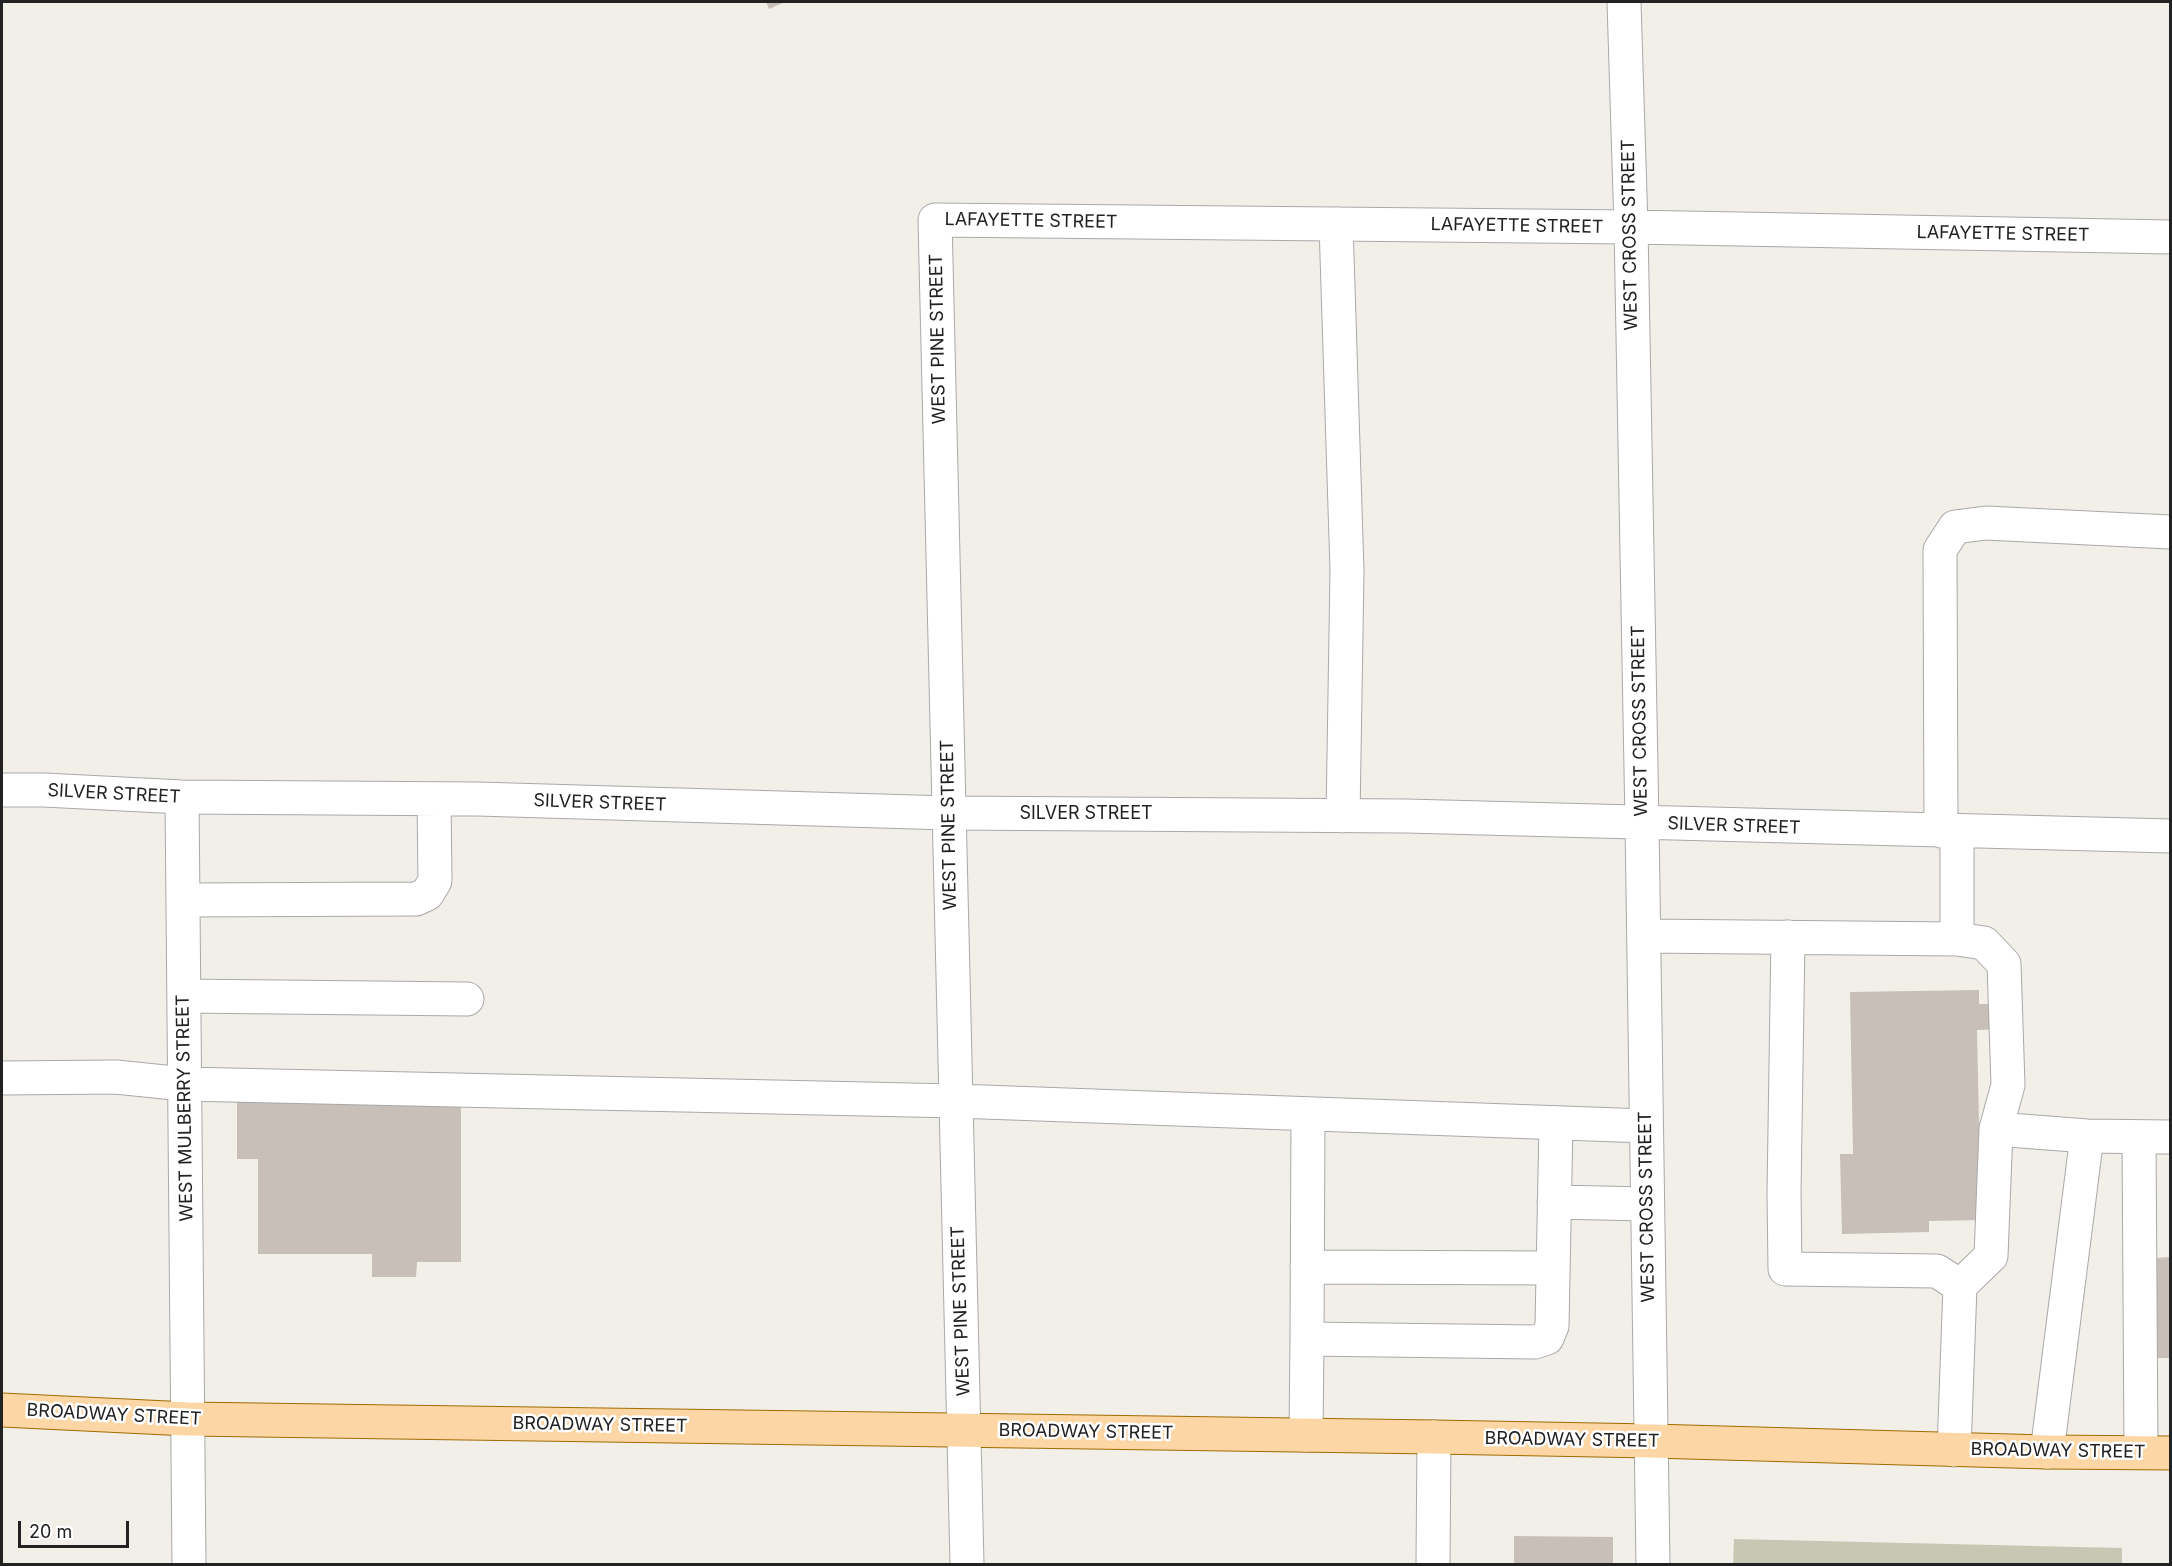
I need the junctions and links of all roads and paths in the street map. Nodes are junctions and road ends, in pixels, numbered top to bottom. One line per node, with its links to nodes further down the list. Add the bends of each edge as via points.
1 (1624, 2): 4 (street, WEST CROSS STREET)
2 (935, 220): 3 (street, LAFAYETTE STREET); 10 (street, WEST PINE STREET)
3 (1336, 224): 4 (street, LAFAYETTE STREET); 11 (street, via 1347,571)
4 (1630, 227): 5 (street, LAFAYETTE STREET); 12 (street, WEST CROSS STREET)
5 (2170, 237)
6 (2170, 532): 13 (street, via 1986,523 1954,527 1940,550)
7 (2, 790): 8 (street, SILVER STREET)
8 (182, 797): 9 (street, SILVER STREET); 15 (street, WEST MULBERRY STREET)
9 (434, 799): 10 (street, SILVER STREET); 15 (street, via 435,881 427,894 416,899)
10 (948, 813): 11 (street, SILVER STREET); 23 (street, WEST PINE STREET)
11 (1343, 816): 12 (street, SILVER STREET)
12 (1642, 823): 13 (street, SILVER STREET); 16 (street, WEST CROSS STREET)
13 (1949, 831): 14 (street, SILVER STREET); 18 (street)
14 (2170, 836)
15 (183, 900): 19 (street, WEST MULBERRY STREET)
16 (1644, 936): 17 (street); 26 (street, WEST CROSS STREET)
17 (1788, 938): 18 (street); 34 (street, via 1785,1269 1937,1271)
18 (1957, 939): 27 (street, via 1984,943 2004,964 2008,1085)
19 (184, 996): 20 (street); 22 (street, WEST MULBERRY STREET)
20 (467, 999)
21 (2, 1078): 22 (street, via 116,1077)
22 (184, 1084): 23 (street); 37 (street, WEST MULBERRY STREET)
23 (956, 1101): 24 (street); 38 (street, WEST PINE STREET)
24 (1308, 1114): 25 (street); 32 (street)
25 (1556, 1123): 26 (street); 30 (street)
26 (1646, 1126): 31 (street, WEST CROSS STREET)
27 (1996, 1130): 28 (street); 34 (street, via 1991,1256)
28 (2087, 1136): 29 (street); 43 (street)
29 (2155, 1137): 44 (street)
30 (1554, 1202): 31 (street); 33 (street)
31 (1647, 1204): 41 (street, WEST CROSS STREET)
32 (1307, 1267): 33 (street); 35 (street)
33 (1553, 1268): 35 (street, via 1552,1326 1547,1338 1535,1342)
34 (1960, 1286): 42 (street)
35 (1307, 1339): 39 (street)
36 (2, 1410): 37 (main road, BROADWAY STREET)
37 (188, 1419): 38 (main road, BROADWAY STREET); 45 (street, WEST MULBERRY STREET)
38 (964, 1430): 39 (main road, BROADWAY STREET); 46 (street, WEST PINE STREET)
39 (1306, 1435): 40 (main road, BROADWAY STREET)
40 (1434, 1437): 41 (main road, BROADWAY STREET); 47 (street)
41 (1651, 1441): 42 (main road, BROADWAY STREET); 48 (street, WEST CROSS STREET)
42 (1954, 1450): 43 (main road, BROADWAY STREET)
43 (2047, 1452): 44 (main road, BROADWAY STREET)
44 (2156, 1452)
45 (189, 1564)
46 (967, 1564)
47 (1433, 1564)
48 (1653, 1564)

